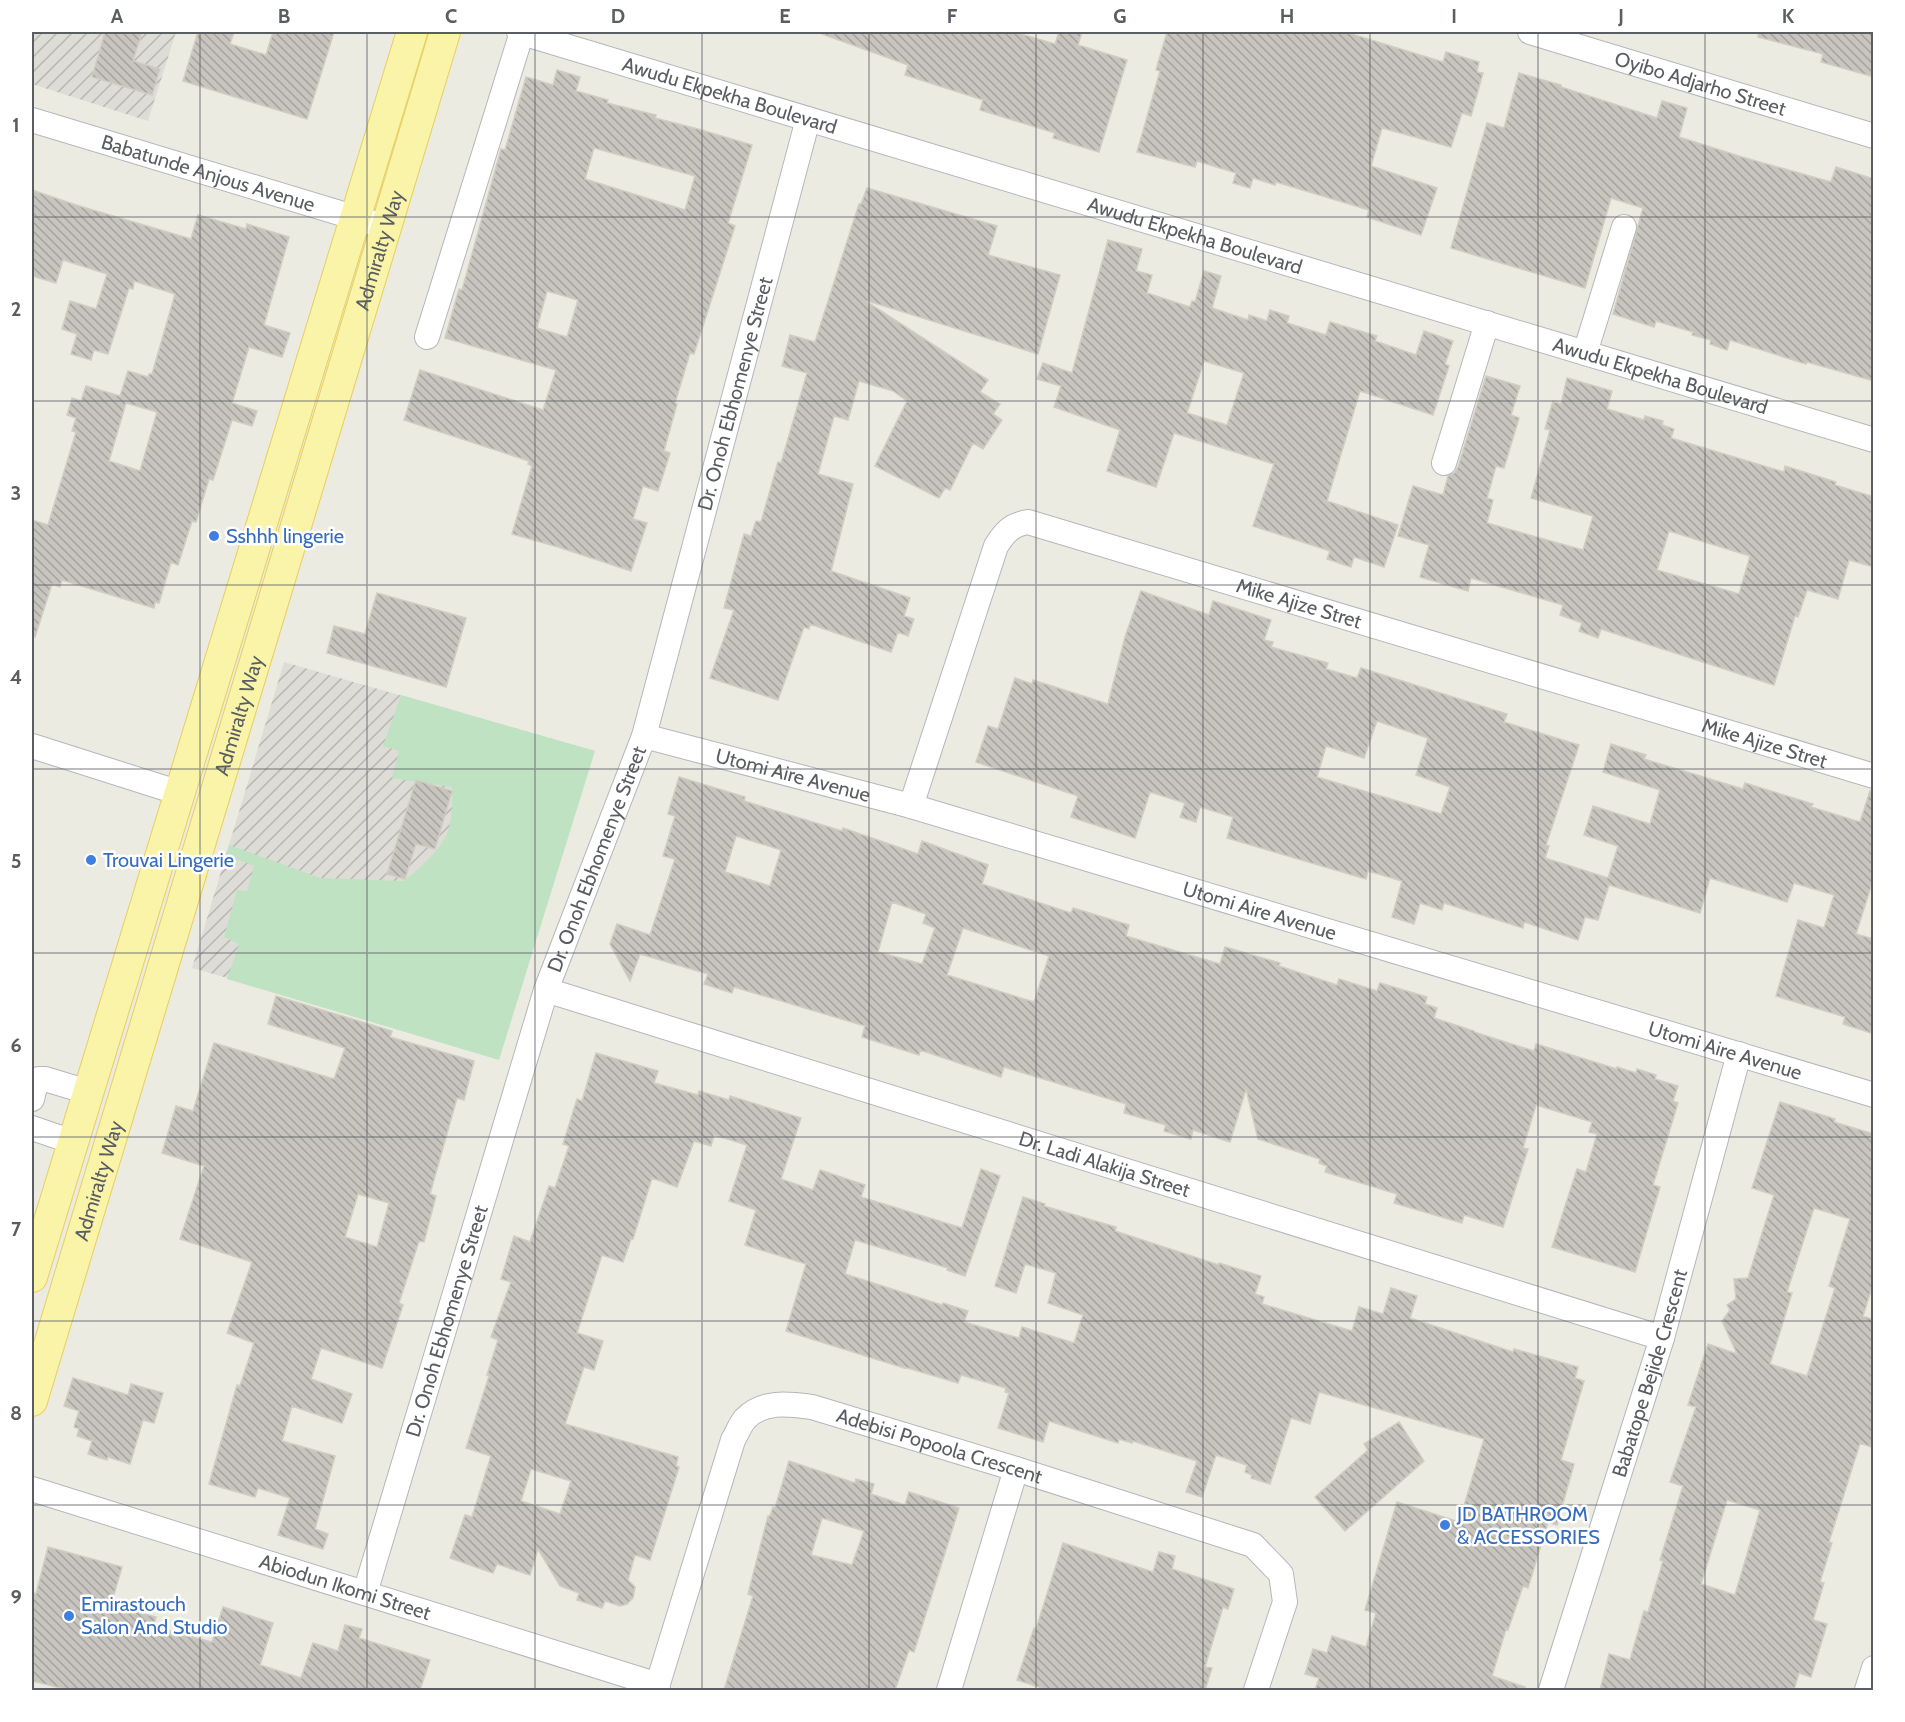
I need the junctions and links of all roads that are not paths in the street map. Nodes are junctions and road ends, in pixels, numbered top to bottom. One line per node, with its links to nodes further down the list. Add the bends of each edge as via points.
1 (412, 32): 8 (main road, Admiralty Way)
2 (445, 32): 9 (main road, Admiralty Way)
3 (520, 32): 5 (street, Awudu Ekpekha Boulevard); 12 (street)
4 (1530, 32): 7 (street, Oyibo Adjarho Street)
5 (808, 119): 11 (street, Awudu Ekpekha Boulevard); 16 (street, Dr. Onoh Ebhomenye Street)
6 (32, 120): 8 (street, Babatunde Anjous Avenue)
7 (1874, 136)
8 (356, 217): 9 (street, Babatunde Anjous Avenue); 19 (main road, Admiralty Way)
9 (386, 227): 30 (main road, Admiralty Way)
10 (1624, 227): 13 (street)
11 (1487, 323): 13 (street, Awudu Ekpekha Boulevard); 15 (street)
12 (427, 337)
13 (1584, 353): 14 (street, Awudu Ekpekha Boulevard)
14 (1874, 440)
15 (1444, 463)
16 (644, 736): 20 (street, Utomi Aire Avenue); 21 (street, Dr. Onoh Ebhomenye Street)
17 (32, 747): 19 (street)
18 (1874, 776): 20 (street, Mike Ajize Stret, via 1028,522 1014,525 996,546)
19 (180, 793): 23 (main road, Admiralty Way)
20 (911, 806): 22 (street, Utomi Aire Avenue)
21 (546, 990): 29 (street, Dr. Ladi Alakija Street); 33 (street, Dr. Onoh Ebhomenye Street)
22 (1739, 1054): 24 (street, Utomi Aire Avenue); 29 (street, Babatope Bejide Crescent)
23 (88, 1092): 25 (street, via 39,1079); 27 (main road, Admiralty Way)
24 (1874, 1095)
25 (32, 1099)
26 (32, 1128): 27 (street)
27 (73, 1142): 28 (main road, Admiralty Way)
28 (32, 1277)
29 (1662, 1338): 38 (street, Babatope Bejide Crescent)
30 (32, 1401)
31 (1016, 1468): 35 (street, Adebisi Popoola Crescent, via 812,1407 767,1405 746,1418 733,1440); 36 (street); 37 (street, Adebisi Popoola Crescent, via 1253,1545 1281,1574 1285,1602)
32 (32, 1489): 33 (street, Abiodun Ikomi Street)
33 (365, 1593): 35 (street, Abiodun Ikomi Street)
34 (1874, 1668): 39 (street)
35 (657, 1688)
36 (949, 1690)
37 (1256, 1690)
38 (1551, 1690)
39 (1867, 1690)

